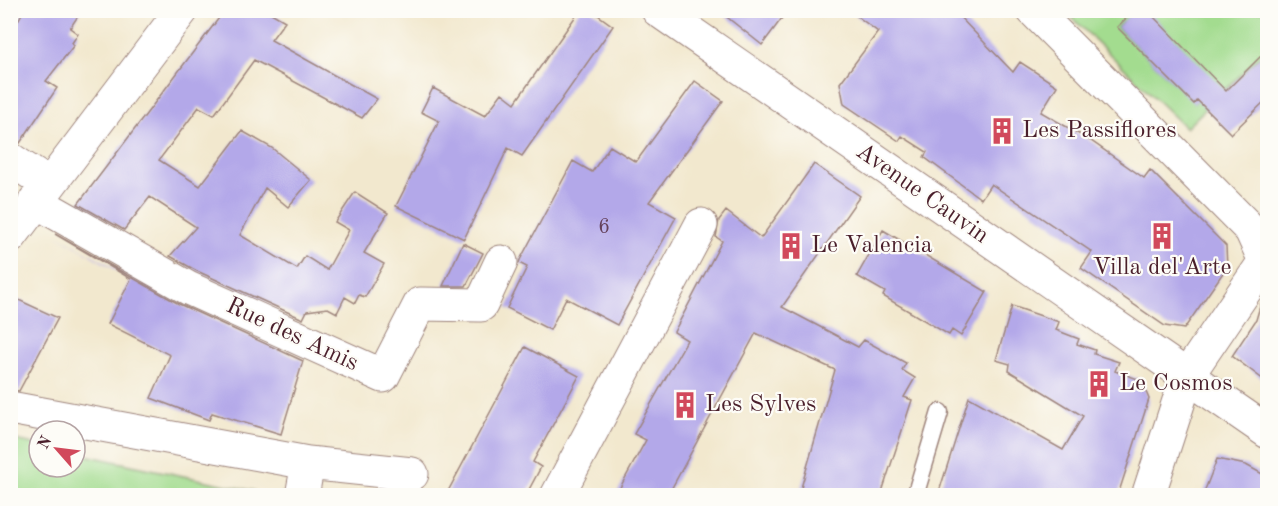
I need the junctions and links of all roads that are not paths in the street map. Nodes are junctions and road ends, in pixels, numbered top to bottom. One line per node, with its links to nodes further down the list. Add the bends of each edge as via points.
1 (182, 10): 5 (street)
2 (658, 10): 9 (street, Avenue Cauvin)
3 (1035, 11): 9 (street, via 1251,230 1264,261)
4 (10, 159): 5 (street)
5 (41, 192): 7 (street); 8 (street, Rue des Amis, via 188,288 383,376 420,304 482,305)
6 (701, 225): 16 (street)
7 (10, 237)
8 (501, 262)
9 (1187, 376): 12 (street, Avenue Cauvin); 18 (street)
10 (10, 408): 13 (street)
11 (940, 412): 17 (lane)
12 (1268, 432)
13 (308, 463): 14 (street); 15 (street)
14 (412, 474)
15 (302, 495)
16 (557, 495)
17 (915, 495)
18 (1148, 495)

